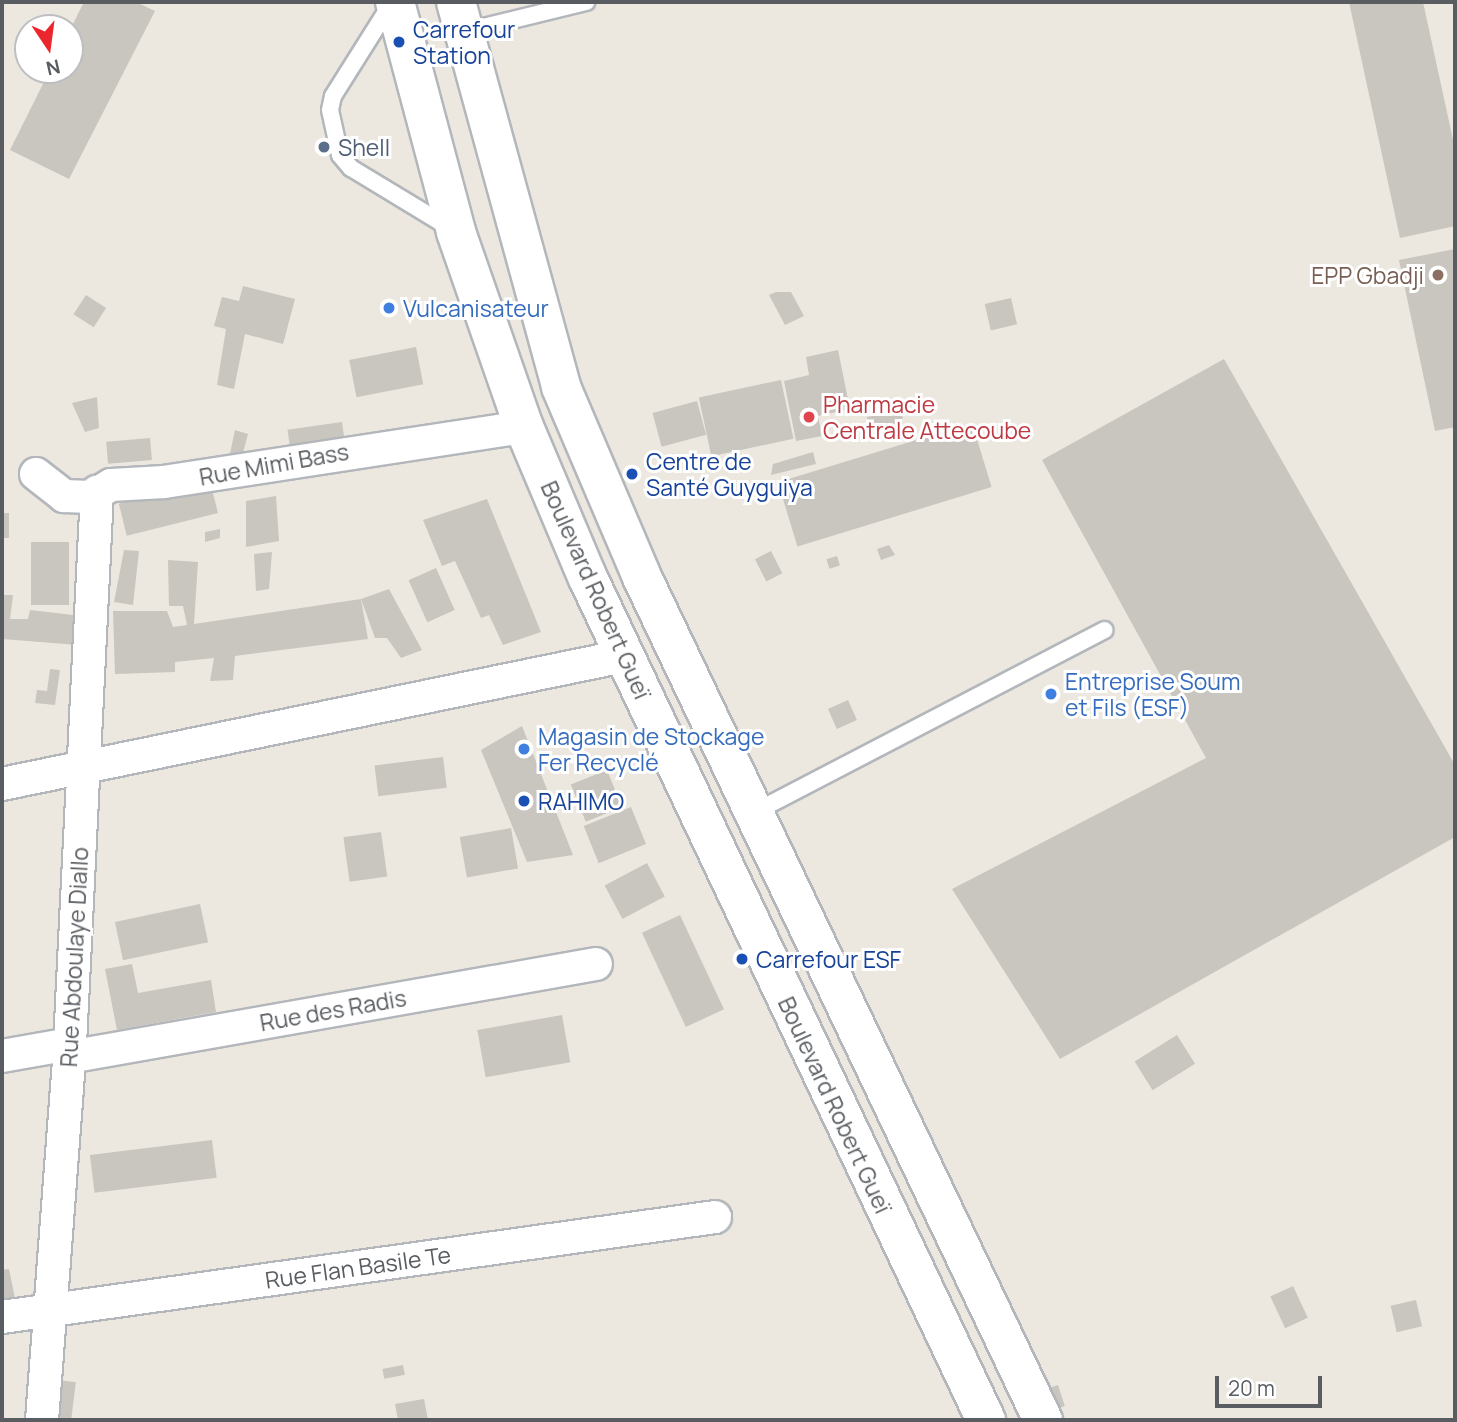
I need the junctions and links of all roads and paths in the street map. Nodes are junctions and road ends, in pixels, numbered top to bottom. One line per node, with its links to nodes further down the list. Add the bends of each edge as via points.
1 (394, 2): 4 (main road, Boulevard Robert Gueï); 4 (lane, via 333,96 330,110 340,155 351,168)
2 (586, 2): 3 (lane)
3 (460, 17): 12 (main road, Boulevard Robert Gueï, via 561,387 642,575)
4 (456, 232): 5 (main road, Boulevard Robert Gueï)
5 (524, 427): 7 (street, Rue Mimi Bass, via 164,482 111,485); 9 (main road, Boulevard Robert Gueï)
6 (36, 474): 7 (street, Rue Mimi Bass, via 64,496 91,498)
7 (97, 492): 10 (street, Rue Abdoulaye Diallo)
8 (1104, 630): 12 (lane)
9 (624, 656): 10 (street); 20 (main road, Boulevard Robert Gueï)
10 (84, 768): 11 (street); 14 (street, Rue Abdoulaye Diallo)
11 (2, 785)
12 (755, 812): 21 (main road, Boulevard Robert Gueï)
13 (596, 964): 14 (street, Rue des Radis)
14 (70, 1051): 15 (street, Rue des Radis); 17 (street, Rue Abdoulaye Diallo)
15 (2, 1056)
16 (715, 1217): 17 (street, Rue Flan Basile Te)
17 (49, 1309): 18 (street, Rue Flan Basile Te); 19 (street, Rue Abdoulaye Diallo)
18 (2, 1317)
19 (41, 1420)
20 (986, 1420)
21 (1043, 1420)

